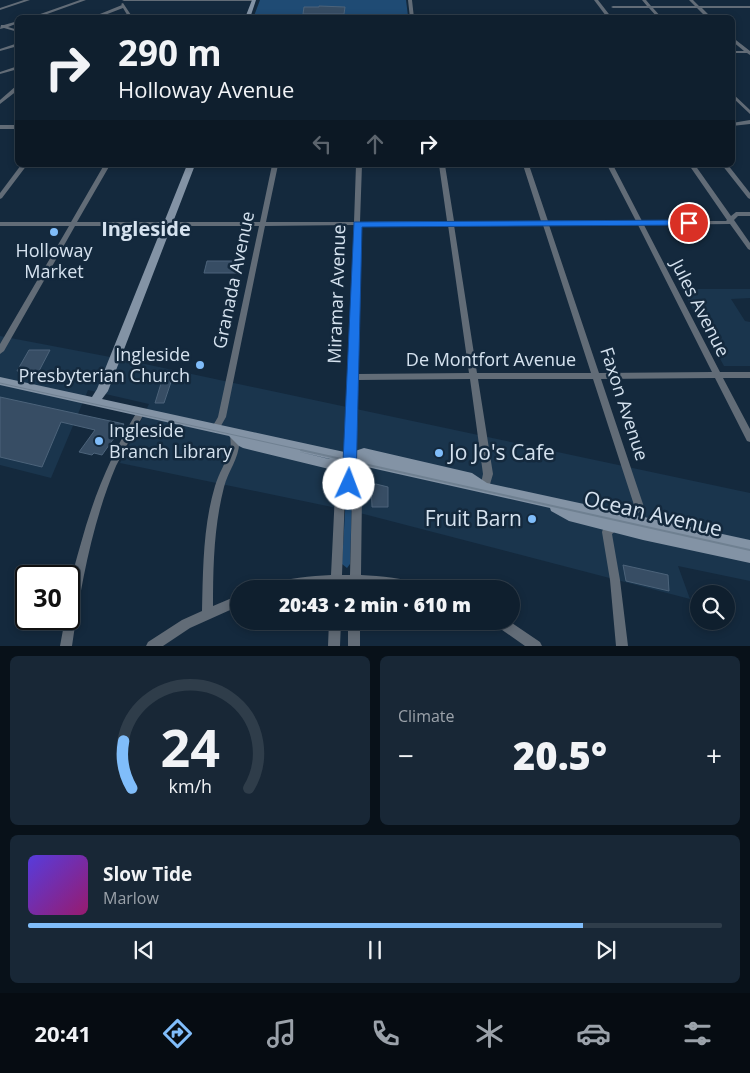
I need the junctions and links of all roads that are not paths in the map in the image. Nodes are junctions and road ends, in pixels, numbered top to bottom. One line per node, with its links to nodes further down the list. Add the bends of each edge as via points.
1 (28, 0): 15 (street)
2 (84, 0): 16 (street)
3 (124, 0): 4 (street); 10 (street)
4 (254, 0): 19 (main road)
5 (410, 0): 20 (street)
6 (596, 0): 21 (street)
7 (644, 0): 12 (street)
8 (691, 0): 13 (street)
9 (738, 0): 14 (street)
10 (124, 6): 17 (street); 18 (street)
11 (613, 7): 12 (street)
12 (650, 7): 13 (street); 22 (street)
13 (698, 7): 14 (street); 23 (street)
14 (749, 8)
15 (0, 9)
16 (40, 15)
17 (100, 15)
18 (129, 15)
19 (248, 15)
20 (412, 15)
21 (608, 15)
22 (657, 15)
23 (707, 15)
24 (15, 23): 25 (street)
25 (1, 27): 26 (street)
26 (15, 30)
27 (735, 40): 31 (street)
28 (15, 45): 29 (street)
29 (0, 50)
30 (735, 52): 31 (street)
31 (750, 53)
32 (15, 68): 33 (street)
33 (0, 73)
34 (15, 90): 36 (street)
35 (735, 97): 37 (street)
36 (0, 103)
37 (750, 113)
38 (750, 122): 39 (street)
39 (735, 124)
40 (0, 128): 41 (street)
41 (15, 128)
42 (22, 167): 52 (street)
43 (106, 167): 59 (street)
44 (190, 167): 60 (main road)
45 (275, 167): 56 (street, Granada Avenue)
46 (359, 167): 61 (street, Miramar Avenue)
47 (442, 167): 62 (street)
48 (527, 167): 63 (street, Faxon Avenue)
49 (611, 167): 57 (street, Jules Avenue)
50 (693, 167): 55 (street)
51 (727, 167): 53 (street)
52 (0, 197)
53 (750, 197)
54 (750, 214): 55 (street, via 736,214)
55 (731, 220): 57 (street, via 728,223); 64 (street)
56 (262, 223): 60 (street); 61 (street); 76 (street, Granada Avenue, via 222,417)
57 (640, 223): 63 (street); 67 (street, Jules Avenue)
58 (0, 224): 59 (street)
59 (73, 224): 60 (street); 65 (street)
60 (168, 224): 74 (main road, via 102,391)
61 (358, 224): 62 (street); 71 (street, Miramar Avenue)
62 (452, 224): 63 (street); 69 (street)
63 (546, 224): 70 (street, Faxon Avenue)
64 (750, 248)
65 (0, 351)
66 (0, 375): 73 (main road, Ocean Avenue)
67 (718, 375): 68 (street, De Montfort Avenue); 70 (street, De Montfort Avenue); 78 (street, Jules Avenue)
68 (750, 375)
69 (474, 376): 70 (street, De Montfort Avenue); 71 (street, De Montfort Avenue); 81 (street, via 488,474)
70 (596, 376): 82 (street, Faxon Avenue, via 639,507)
71 (352, 377): 79 (street, Miramar Avenue)
72 (0, 381): 73 (main road, Ocean Avenue)
73 (26, 387): 74 (main road, Ocean Avenue)
74 (94, 402): 75 (main road, Ocean Avenue)
75 (140, 412): 76 (main road, Ocean Avenue); 92 (street, via 114,461 90,524 78,569)
76 (215, 429): 77 (main road, Ocean Avenue)
77 (234, 434): 79 (main road, Ocean Avenue, via 243,443 329,464); 88 (street, via 235,448 220,485 212,521)
78 (750, 438)
79 (350, 459): 80 (street, Miramar Avenue); 81 (main road, Ocean Avenue)
80 (349, 484): 85 (street, Miramar Avenue, via 340,493); 86 (street, Miramar Avenue, via 357,493)
81 (485, 488): 82 (main road, Ocean Avenue, via 549,502 569,515)
82 (619, 523): 83 (main road, Ocean Avenue); 84 (main road, Ocean Avenue); 97 (street, Faxon Avenue, via 607,532)
83 (750, 546)
84 (750, 557)
85 (336, 580)
86 (355, 580)
87 (230, 603): 88 (street)
88 (208, 612): 93 (street)
89 (335, 630): 94 (street)
90 (354, 630): 95 (street)
91 (512, 630): 96 (street)
92 (66, 646)
93 (152, 646)
94 (334, 646)
95 (354, 646)
96 (536, 646)
97 (622, 646)

